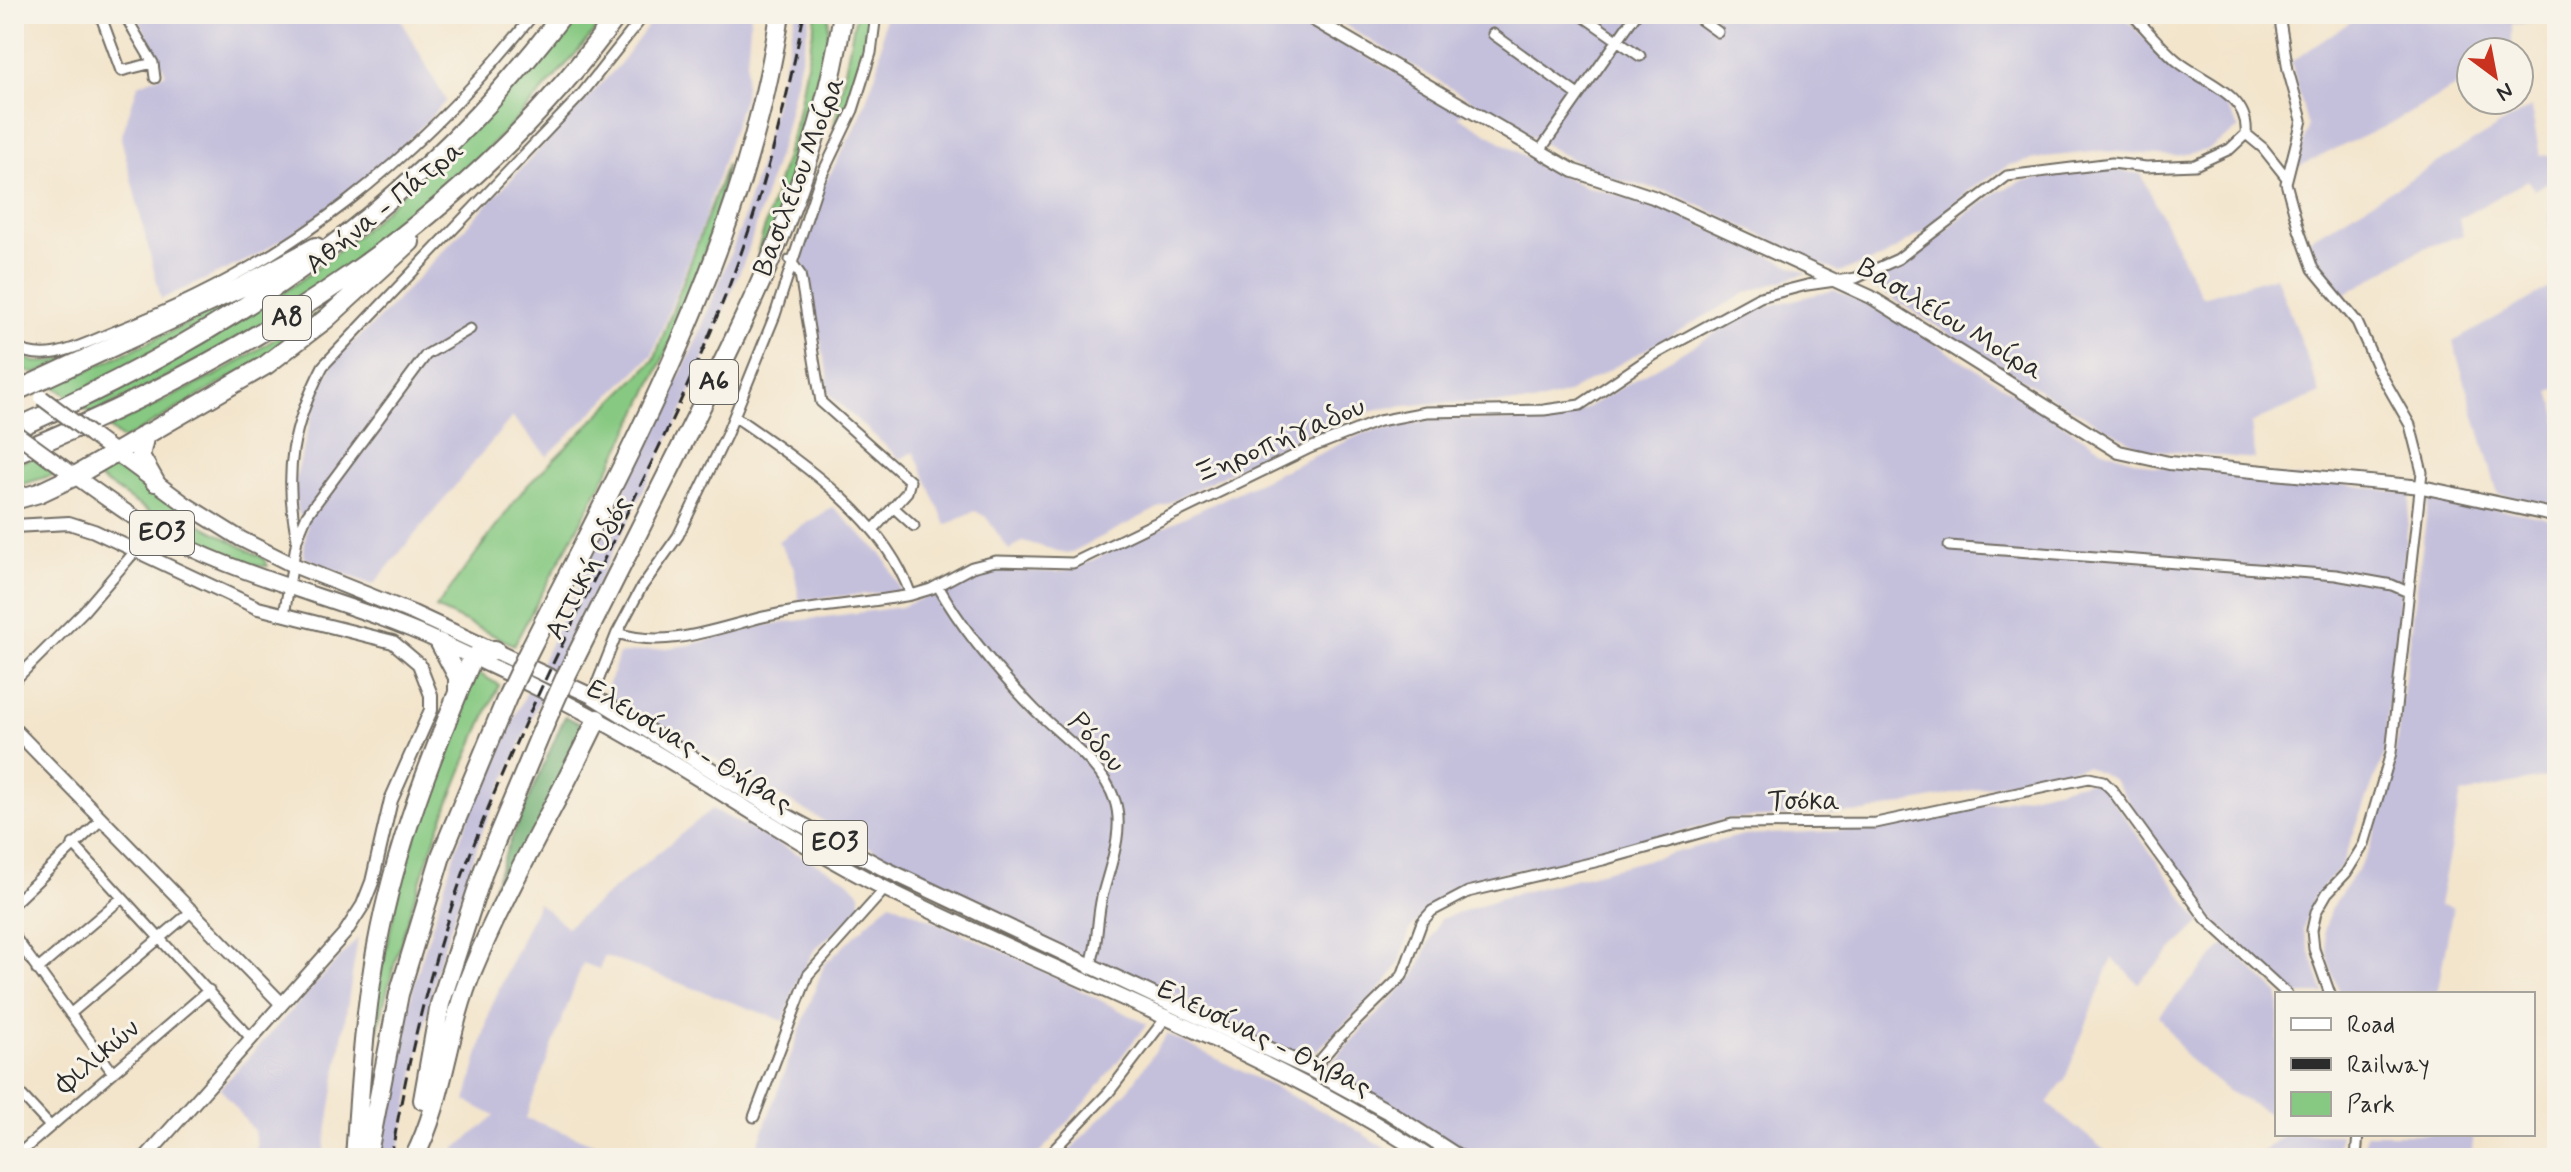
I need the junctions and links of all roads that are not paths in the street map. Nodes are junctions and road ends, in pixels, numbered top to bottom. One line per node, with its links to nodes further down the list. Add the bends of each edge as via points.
1 (100, 14): 21 (street, via 121,71)
2 (124, 14): 21 (street)
3 (534, 14): 32 (street, via 428,133 352,201 296,241 207,293 71,349 43,355)
4 (563, 14): 28 (highway, Αθήνα - Πάτρα / Α8, via 457,136)
5 (618, 14): 24 (highway, Αθήνα - Πάτρα / Α8)
6 (645, 14): 48 (street, via 581,95 323,366 304,402 290,453 290,504)
7 (780, 14): 94 (highway, Αττική Οδός / Α6, bridge, via 756,138 725,234 660,388 508,695 441,856 399,994)
8 (843, 14): 95 (highway, Αττική Οδός / Α6, bridge, via 821,126 785,231 566,676 484,869 440,1004)
9 (876, 14): 29 (street, Βασιλείου Μοίρα, via 871,53 853,110)
10 (1275, 14): 16 (street)
11 (1580, 14): 19 (street)
12 (1636, 14): 19 (street)
13 (1693, 14): 17 (street)
14 (2132, 14): 25 (street, via 2179,62 2227,92 2243,117)
15 (2279, 14): 27 (street, via 2303,126)
16 (1313, 17): 26 (street, Βασιλείου Μοίρα)
17 (1718, 32)
18 (1493, 34): 23 (street)
19 (1617, 40): 20 (street); 23 (street)
20 (1640, 56)
21 (153, 63): 22 (street)
22 (155, 78)
23 (1578, 95): 26 (street)
24 (524, 126): 36 (highway, via 460,196 294,346); 38 (highway, Αθήνα - Πάτρα / Α8, via 428,215 301,310 167,387)
25 (2246, 134): 27 (street); 30 (street, Ξηροπήγαδου, via 2230,149 2195,165 2112,163 2007,176 1898,259 1856,278)
26 (1539, 152): 30 (street, Βασιλείου Μοίρα)
27 (2286, 177): 41 (street, via 2313,269 2357,322 2410,425)
28 (374, 212): 33 (highway, via 242,287); 35 (highway, Αθήνα - Πάτρα / Α8, via 284,283 213,330)
29 (790, 260): 34 (street, Βασιλείου Μοίρα, via 775,315); 43 (street, via 800,274 807,305 819,397 910,481)
30 (1838, 280): 41 (street, Βασιλείου Μοίρα, via 2119,452 2160,462); 52 (street, Ξηροπήγαδου, via 1760,297 1630,369 1580,405 1426,412 1379,421 1310,448 1073,563 996,561)
31 (470, 329): 48 (street, via 426,355 307,515)
32 (14, 347)
33 (18, 385): 37 (main road, Ελευσίνας - Θήβας / ΕΟ3, bridge)
34 (734, 416): 47 (street); 57 (street, Βασιλείου Μοίρα, via 692,510)
35 (14, 430): 39 (main road, Ελευσίνας - Θήβας / ΕΟ3, bridge)
36 (145, 434): 37 (highway); 40 (highway, via 140,456)
37 (115, 452): 39 (highway); 40 (main road, Ελευσίνας - Θήβας / ΕΟ3)
38 (14, 454)
39 (75, 476): 42 (highway); 53 (main road, Ελευσίνας - Θήβας / ΕΟ3, via 175,541)
40 (155, 482): 51 (main road, Ελευσίνας - Θήβας / ΕΟ3, via 210,521)
41 (2422, 487): 44 (street, Βασιλείου Μοίρα); 54 (street)
42 (14, 500)
43 (893, 507): 46 (street); 47 (street)
44 (2557, 516)
45 (14, 526): 50 (street, via 69,523)
46 (914, 526)
47 (873, 530): 55 (street, via 898,564)
48 (297, 539): 51 (street)
49 (1949, 546): 54 (street, via 2336,575)
50 (137, 549): 56 (street, via 258,608); 61 (street)
51 (293, 565): 53 (street); 59 (main road, Ελευσίνας - Θήβας / ΕΟ3)
52 (938, 586): 55 (street, Ξηροπήγαδου); 74 (street, Ρόδου, via 972,640 1097,771 1115,801 1112,857)
53 (289, 587): 56 (street); 58 (main road, Ελευσίνας - Θήβας / ΕΟ3)
54 (2408, 592): 79 (street, via 2386,773 2364,844 2327,893 2312,930)
55 (911, 595): 57 (street, Ξηροπήγαδου, via 763,617 707,634 642,639)
56 (284, 615): 80 (street, via 365,632 407,651 427,680 431,710 391,800 363,905 345,933)
57 (617, 633): 63 (street, Βασιλείου Μοίρα)
58 (440, 643): 60 (main road, Ελευσίνας - Θήβας / ΕΟ3); 62 (highway, via 458,677)
59 (495, 650): 60 (highway); 63 (main road, Ελευσίνας - Θήβας / ΕΟ3)
60 (472, 659): 62 (highway); 64 (main road, Ελευσίνας - Θήβας / ΕΟ3)
61 (14, 681)
62 (458, 692): 93 (highway, via 407,829 385,909 364,1036)
63 (592, 696): 64 (main road); 74 (main road, Ελευσίνας - Θήβας / ΕΟ3, via 833,842)
64 (597, 719): 68 (main road, Ελευσίνας - Θήβας / ΕΟ3, via 776,830); 95 (highway, via 471,972 425,1137)
65 (14, 729): 66 (street)
66 (102, 819): 67 (street); 71 (street)
67 (73, 844): 69 (street); 70 (street)
68 (885, 889): 76 (main road, Ελευσίνας - Θήβας / ΕΟ3); 88 (street, via 808,975)
69 (122, 898): 73 (street); 75 (street)
70 (14, 903)
71 (193, 910): 73 (street); 80 (street)
72 (14, 936): 75 (street)
73 (160, 939): 77 (street); 82 (street)
74 (1090, 966): 76 (street, Ρόδου); 81 (main road, Ελευσίνας - Θήβας / ΕΟ3)
75 (37, 970): 82 (street)
76 (1082, 980): 83 (main road, Ελευσίνας - Θήβας / ΕΟ3)
77 (209, 990): 84 (street); 86 (street, Φιλικών)
78 (2285, 992): 85 (street, Τσόκα, via 2213,927 2112,790 2089,778 1876,823 1732,824 1468,892 1422,922 1402,976)
79 (2329, 992)
80 (280, 1002): 84 (street)
81 (1174, 1005): 83 (street); 85 (main road, Ελευσίνας - Θήβας / ΕΟ3)
82 (70, 1014): 86 (street)
83 (1166, 1019): 96 (street, via 1109,1092); 97 (main road, Ελευσίνας - Θήβας / ΕΟ3, via 1344,1106)
84 (250, 1037): 92 (street)
85 (1312, 1070): 98 (main road, Ελευσίνας - Θήβας / ΕΟ3)
86 (113, 1073): 89 (street, Φιλικών)
87 (14, 1087): 89 (street)
88 (754, 1117)
89 (50, 1126): 91 (street, Φιλικών)
90 (2358, 1136): 99 (street)
91 (14, 1158)
92 (145, 1158)
93 (355, 1158)
94 (367, 1158)
95 (414, 1158)
96 (1046, 1158)
97 (1430, 1158)
98 (1460, 1158)
99 (2356, 1158)

